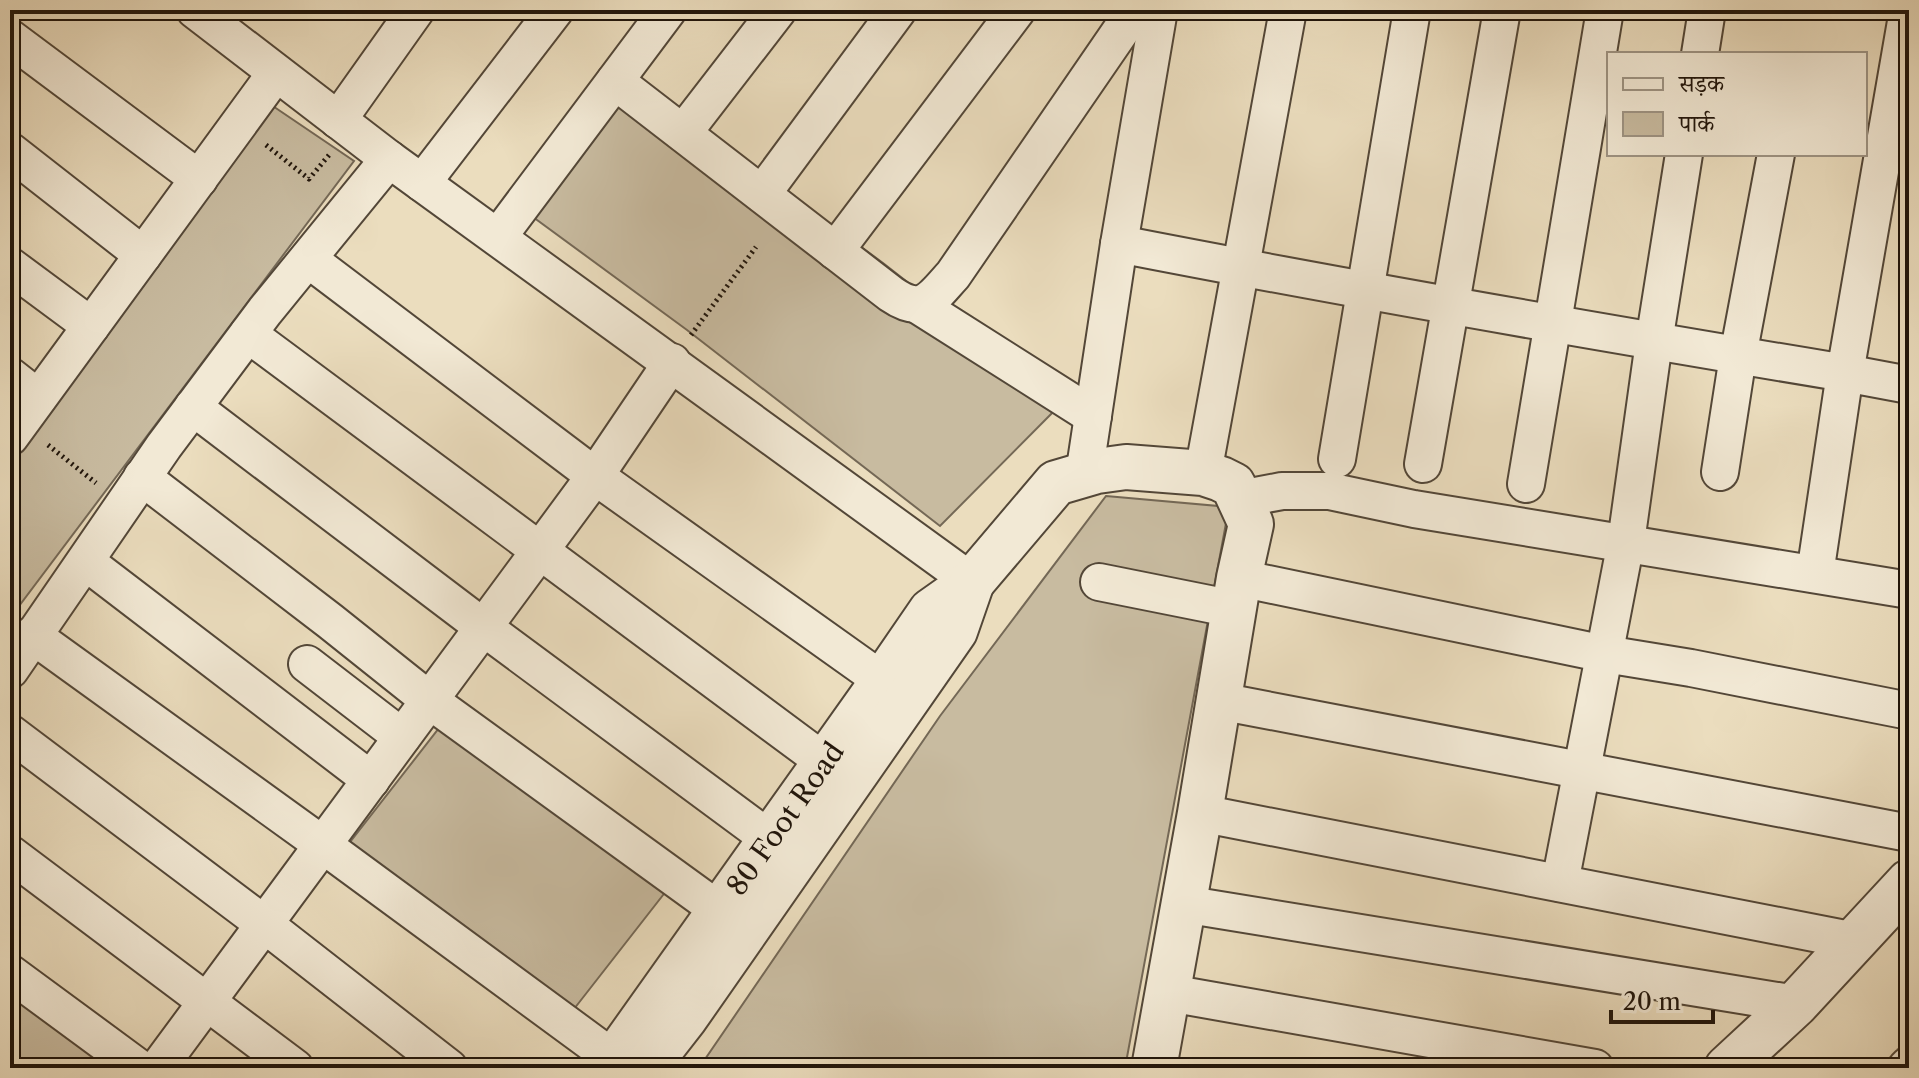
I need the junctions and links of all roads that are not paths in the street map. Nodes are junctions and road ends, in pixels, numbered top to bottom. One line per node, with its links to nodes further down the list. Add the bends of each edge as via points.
1 (195, 10): 18 (street)
2 (416, 10): 20 (street)
3 (555, 10): 27 (street)
4 (668, 10): 19 (street)
5 (778, 10): 21 (street)
6 (898, 10): 28 (street)
7 (1017, 10): 31 (street)
8 (1135, 10): 37 (street, via 953,275 933,298)
9 (1159, 10): 30 (street)
10 (1288, 10): 35 (street)
11 (1412, 10): 36 (street)
12 (1502, 10): 38 (street)
13 (1605, 10): 39 (street)
14 (1707, 10): 17 (street)
15 (1908, 10): 45 (street)
16 (10, 38): 26 (street)
17 (1700, 52)
18 (276, 73): 20 (street); 26 (street)
19 (615, 81): 21 (street); 29 (street)
20 (338, 120): 25 (street)
21 (683, 133): 28 (street)
22 (10, 151): 32 (street)
23 (1684, 156): 42 (street)
24 (1776, 156): 43 (street)
25 (389, 159): 27 (street); 33 (street)
26 (199, 179): 32 (street)
27 (422, 183): 29 (street)
28 (762, 194): 31 (street)
29 (498, 237): 44 (street)
30 (1119, 244): 35 (street); 50 (street)
31 (835, 251): 37 (street, via 905,303)
32 (143, 255): 40 (street)
33 (308, 259): 41 (street); 56 (street)
34 (10, 266): 40 (street)
35 (1242, 268): 36 (street); 55 (street)
36 (1365, 290): 38 (street); 52 (street)
37 (918, 305): 50 (street)
38 (1451, 306): 39 (street); 53 (street)
39 (1552, 324): 42 (street); 59 (street)
40 (91, 326): 48 (street)
41 (248, 334): 49 (street); 62 (street)
42 (1654, 342): 43 (street); 61 (street)
43 (1738, 356): 45 (street); 54 (street)
44 (672, 362): 56 (street); 65 (street)
45 (1845, 373): 47 (street); 64 (street)
46 (10, 376): 48 (street)
47 (1909, 385)
48 (38, 398): 51 (street)
49 (193, 407): 57 (street); 70 (street)
50 (1093, 416): 58 (street)
51 (26, 438)
52 (1337, 459)
53 (1423, 464)
54 (1720, 472)
55 (1203, 473): 58 (street, via 1126,467); 60 (street, via 1233,485)
56 (595, 476): 62 (street); 75 (street)
57 (142, 477): 63 (street); 69 (street)
58 (1070, 479): 65 (street, 80 Foot Road)
59 (1526, 484)
60 (1240, 499): 61 (street, via 1282,491 1329,491); 68 (street, via 1251,524)
61 (1626, 542): 64 (street); 72 (street)
62 (540, 550): 70 (street); 82 (street)
63 (86, 562): 71 (street); 78 (street)
64 (1815, 574): 67 (street)
65 (972, 582): 75 (street, 80 Foot Road, via 931,611); 100 (street, 80 Foot Road, via 955,631)
66 (1099, 582): 68 (street)
67 (1909, 590)
68 (1237, 594): 72 (street); 77 (street)
69 (335, 625): 73 (street); 76 (street)
70 (483, 627): 76 (street); 87 (street)
71 (32, 635): 74 (street); 88 (street)
72 (1605, 654): 79 (street); 83 (street)
73 (307, 664): 78 (street); 81 (street)
74 (10, 670)
75 (883, 681): 82 (street, 80 Foot Road)
76 (429, 700): 81 (street); 93 (street)
77 (1219, 701): 83 (street); 85 (street)
78 (275, 707): 84 (street)
79 (1909, 711)
80 (10, 733): 94 (street)
81 (402, 737): 84 (street)
82 (826, 763): 87 (street, 80 Foot Road)
83 (1582, 771): 86 (street); 91 (street)
84 (371, 780): 88 (street)
85 (1200, 813): 91 (street); 92 (street)
86 (1909, 833)
87 (771, 840): 93 (street, 80 Foot Road)
88 (323, 845): 94 (street); 101 (street)
89 (10, 854): 98 (street)
90 (1909, 882): 95 (street)
91 (1560, 883): 95 (street)
92 (1183, 904): 97 (street); 99 (street)
93 (720, 911): 100 (street, 80 Foot Road)
94 (264, 924): 98 (street); 105 (street)
95 (1855, 941): 99 (street)
96 (10, 973): 102 (street)
97 (1169, 993): 106 (street); 107 (street)
98 (207, 1001): 103 (street); 104 (street)
99 (1796, 1004): 108 (street)
100 (672, 1008): 101 (street, 80 Foot Road)
101 (623, 1065)
102 (139, 1068)
103 (158, 1068)
104 (295, 1068)
105 (449, 1068)
106 (1154, 1068)
107 (1595, 1068)
108 (1727, 1068)

